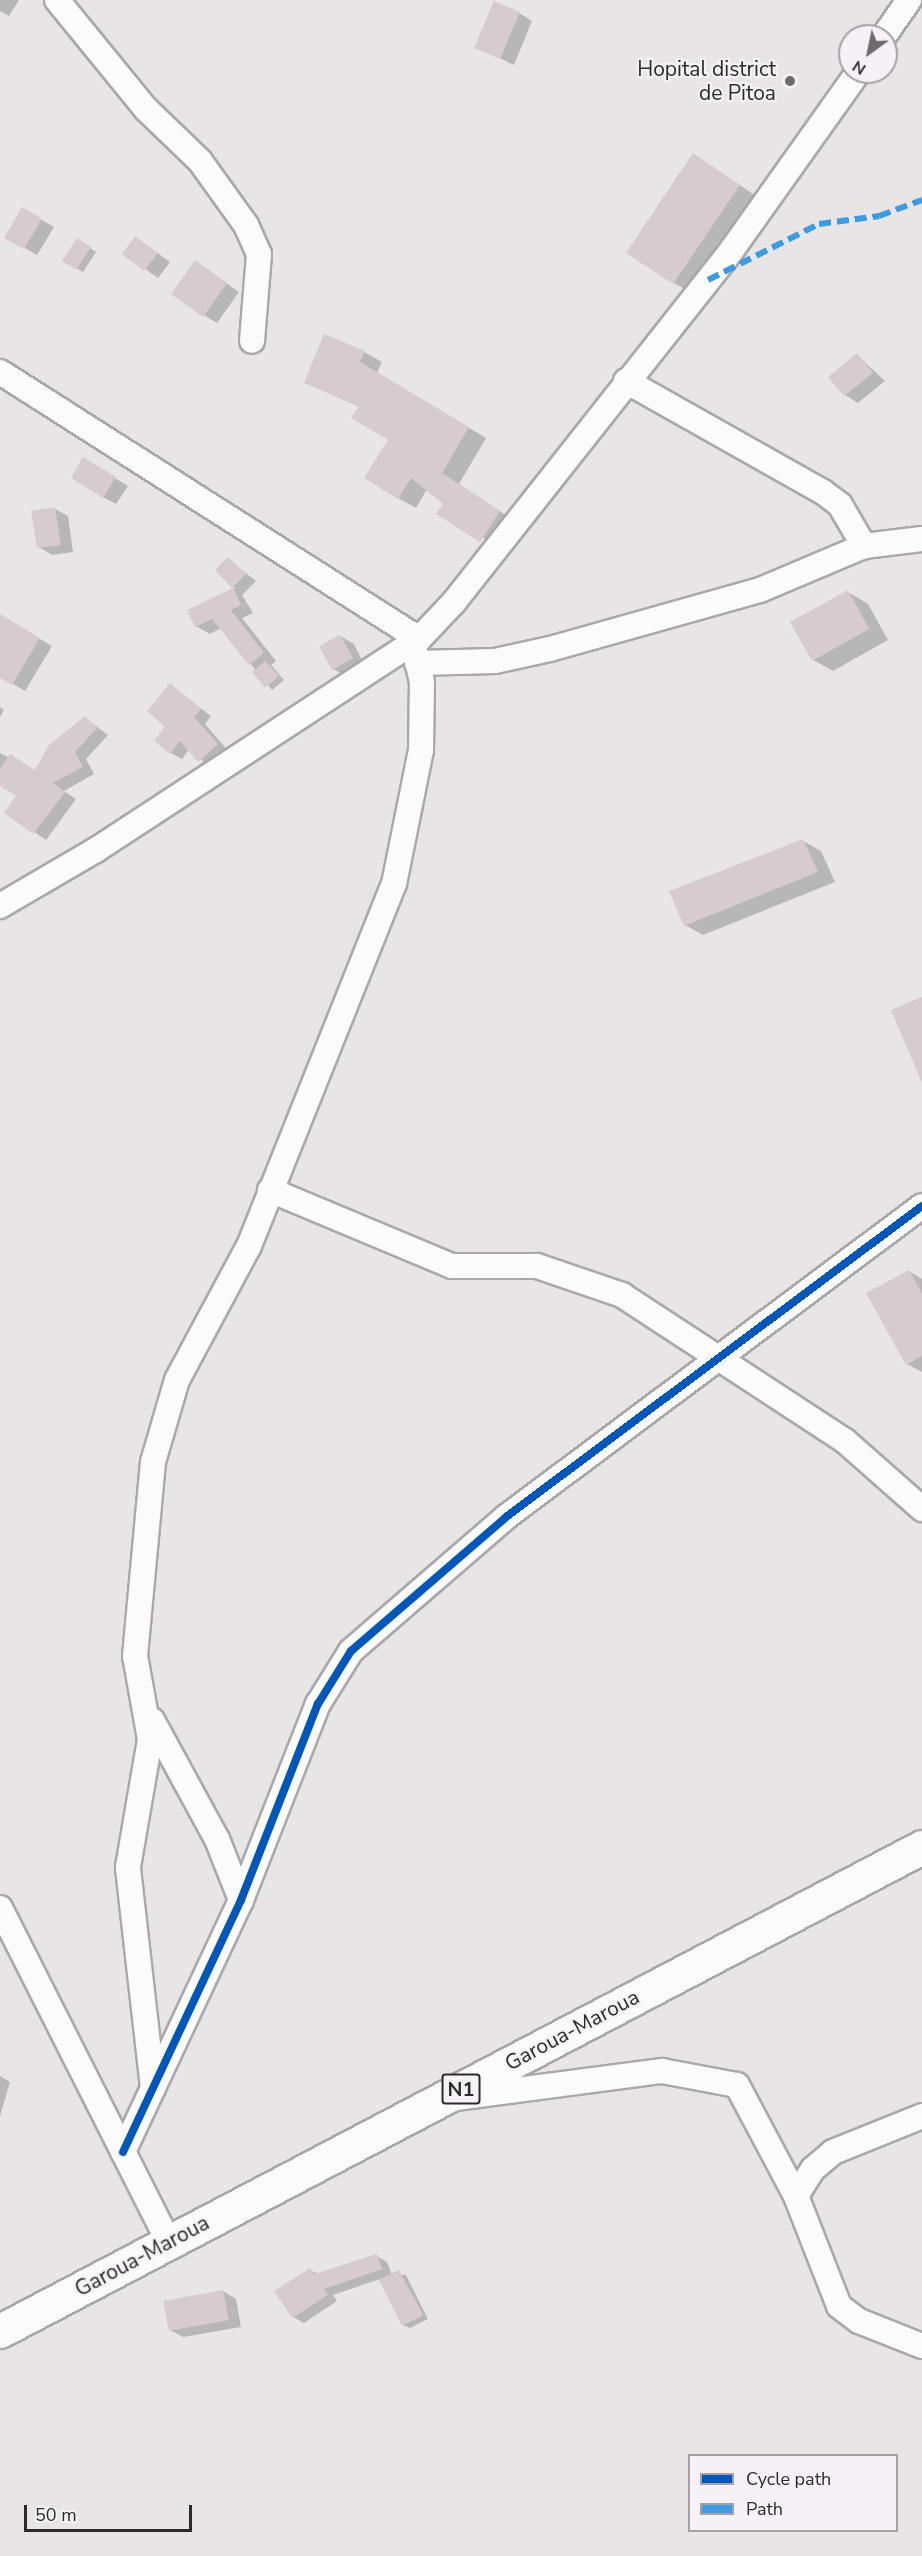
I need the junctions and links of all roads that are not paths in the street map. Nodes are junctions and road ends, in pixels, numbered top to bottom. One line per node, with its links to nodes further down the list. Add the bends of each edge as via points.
1 (57, 0): 5 (street, via 146,109 200,161 246,225 259,254)
2 (909, 0): 3 (street)
3 (892, 24)
4 (849, 84): 7 (street, via 731,251)
5 (252, 341)
6 (0, 372): 10 (street)
7 (626, 381): 9 (street, via 823,492 840,505); 10 (street)
8 (922, 539): 9 (street)
9 (864, 546): 10 (street, via 760,590 495,662)
10 (416, 648): 11 (street); 12 (street, via 421,750 394,884)
11 (0, 906)
12 (270, 1190): 14 (street, via 452,1266 537,1266 583,1278 659,1315); 16 (street, via 235,1276 177,1380 153,1462 135,1656)
13 (922, 1206): 14 (street)
14 (719, 1360): 15 (street, via 844,1441); 18 (street, via 506,1517 351,1651 318,1704)
15 (922, 1509)
16 (151, 1718): 18 (street, via 217,1839); 20 (street, via 128,1867)
17 (922, 1847): 21 (highway, Garoua-Maroua / N1)
18 (241, 1900): 20 (street)
19 (0, 1908): 23 (street)
20 (153, 2088): 23 (street)
21 (442, 2099): 24 (street, via 490,2097 570,2079 662,2071 722,2080 743,2092); 25 (highway, Garoua-Maroua / N1)
22 (922, 2116): 24 (street, via 833,2152 813,2169)
23 (123, 2152): 25 (street)
24 (796, 2196): 27 (street, via 839,2306 859,2321)
25 (169, 2242): 26 (highway, Garoua-Maroua / N1)
26 (0, 2331)
27 (922, 2346)

